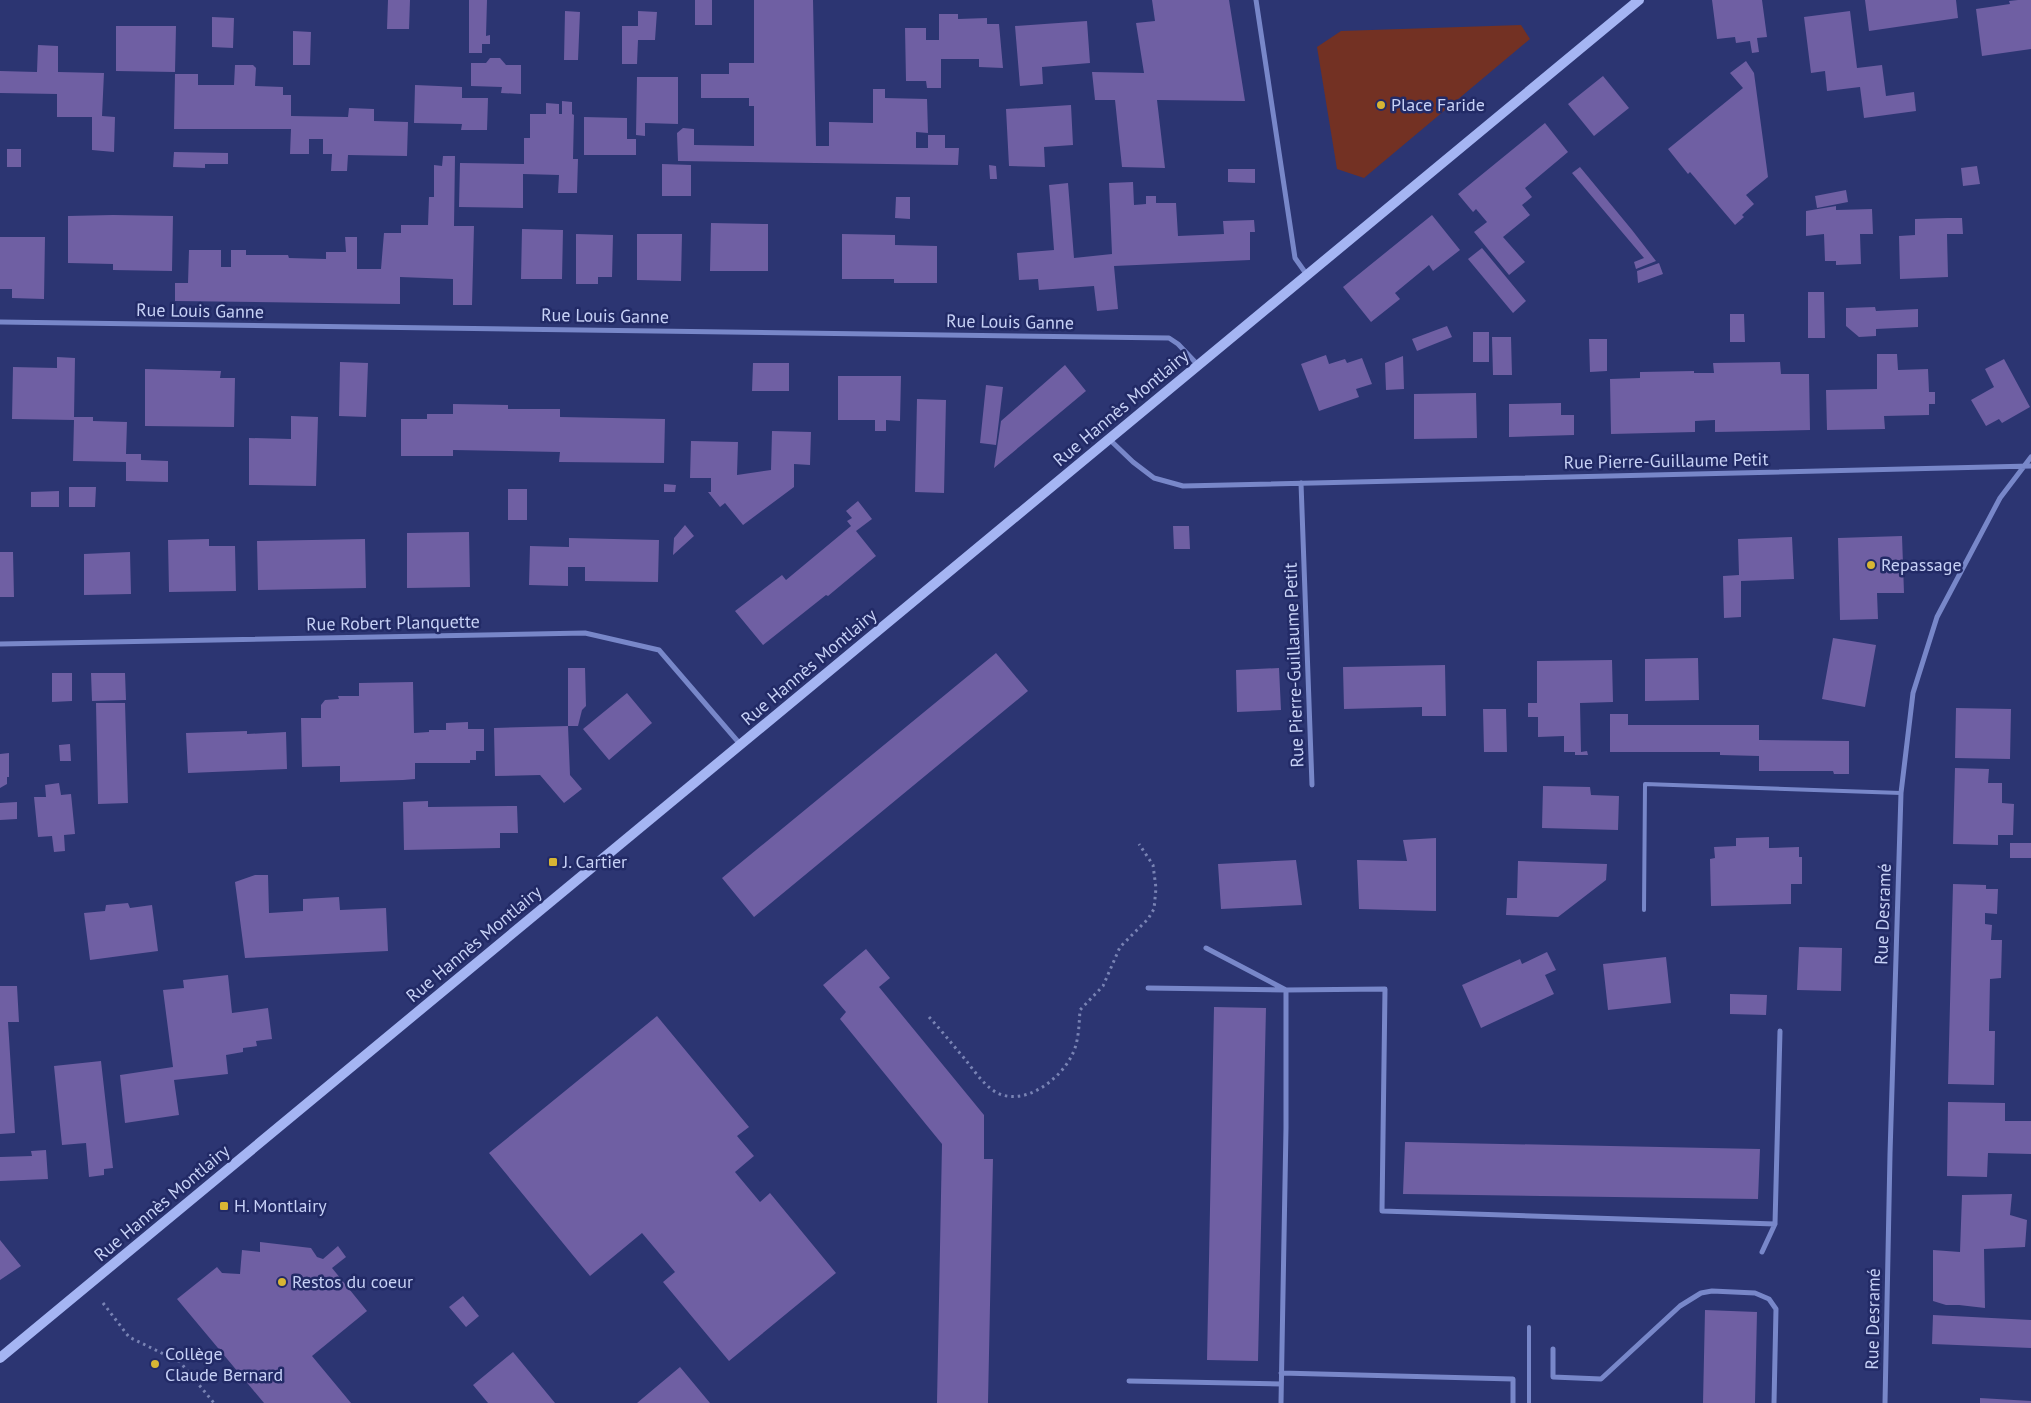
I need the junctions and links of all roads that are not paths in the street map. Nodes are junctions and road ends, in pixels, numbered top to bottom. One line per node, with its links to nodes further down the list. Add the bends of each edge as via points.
1 (1256, 0): 3 (street, via 1295,258)
2 (1636, 1): 3 (street, Rue Hannès Montlairy)
3 (1307, 275): 5 (street, Rue Hannès Montlairy)
4 (0, 322): 5 (street, Rue Louis Ganne, via 1169,338)
5 (1198, 365): 6 (street, Rue Hannès Montlairy)
6 (1109, 439): 10 (street, Rue Pierre-Guillaume Petit, via 1154,478 1184,486); 12 (street, Rue Hannès Montlairy)
7 (2031, 457): 8 (street, Rue Desramé)
8 (2023, 466): 9 (street, Rue Pierre-Guillaume Petit); 10 (street, Rue Pierre-Guillaume Petit); 14 (street, Rue Desramé, via 2000,498 1937,617 1913,693)
9 (2031, 466)
10 (1302, 483): 13 (street, Rue Pierre-Guillaume Petit)
11 (0, 644): 12 (street, Rue Robert Planquette, via 585,633 659,650)
12 (741, 744): 24 (street, Rue Hannès Montlairy)
13 (1312, 785)
14 (1901, 793): 15 (lane, via 1645,784); 32 (street, Rue Desramé)
15 (1644, 910)
16 (1206, 948): 18 (street)
17 (1148, 988): 18 (street)
18 (1286, 990): 20 (street, via 1385,990 1382,1211); 25 (street)
19 (1780, 1031): 20 (street)
20 (1775, 1224): 21 (street)
21 (1762, 1252)
22 (1529, 1327): 30 (lane)
23 (1553, 1349): 31 (street, via 1553,1377 1602,1379 1680,1306 1701,1293 1755,1292 1770,1299 1776,1309)
24 (0, 1358)
25 (1281, 1372): 27 (street); 29 (street, via 1513,1380)
26 (1129, 1381): 27 (street)
27 (1281, 1384): 28 (street)
28 (1281, 1403)
29 (1512, 1403)
30 (1529, 1403)
31 (1774, 1403)
32 (1885, 1403)

